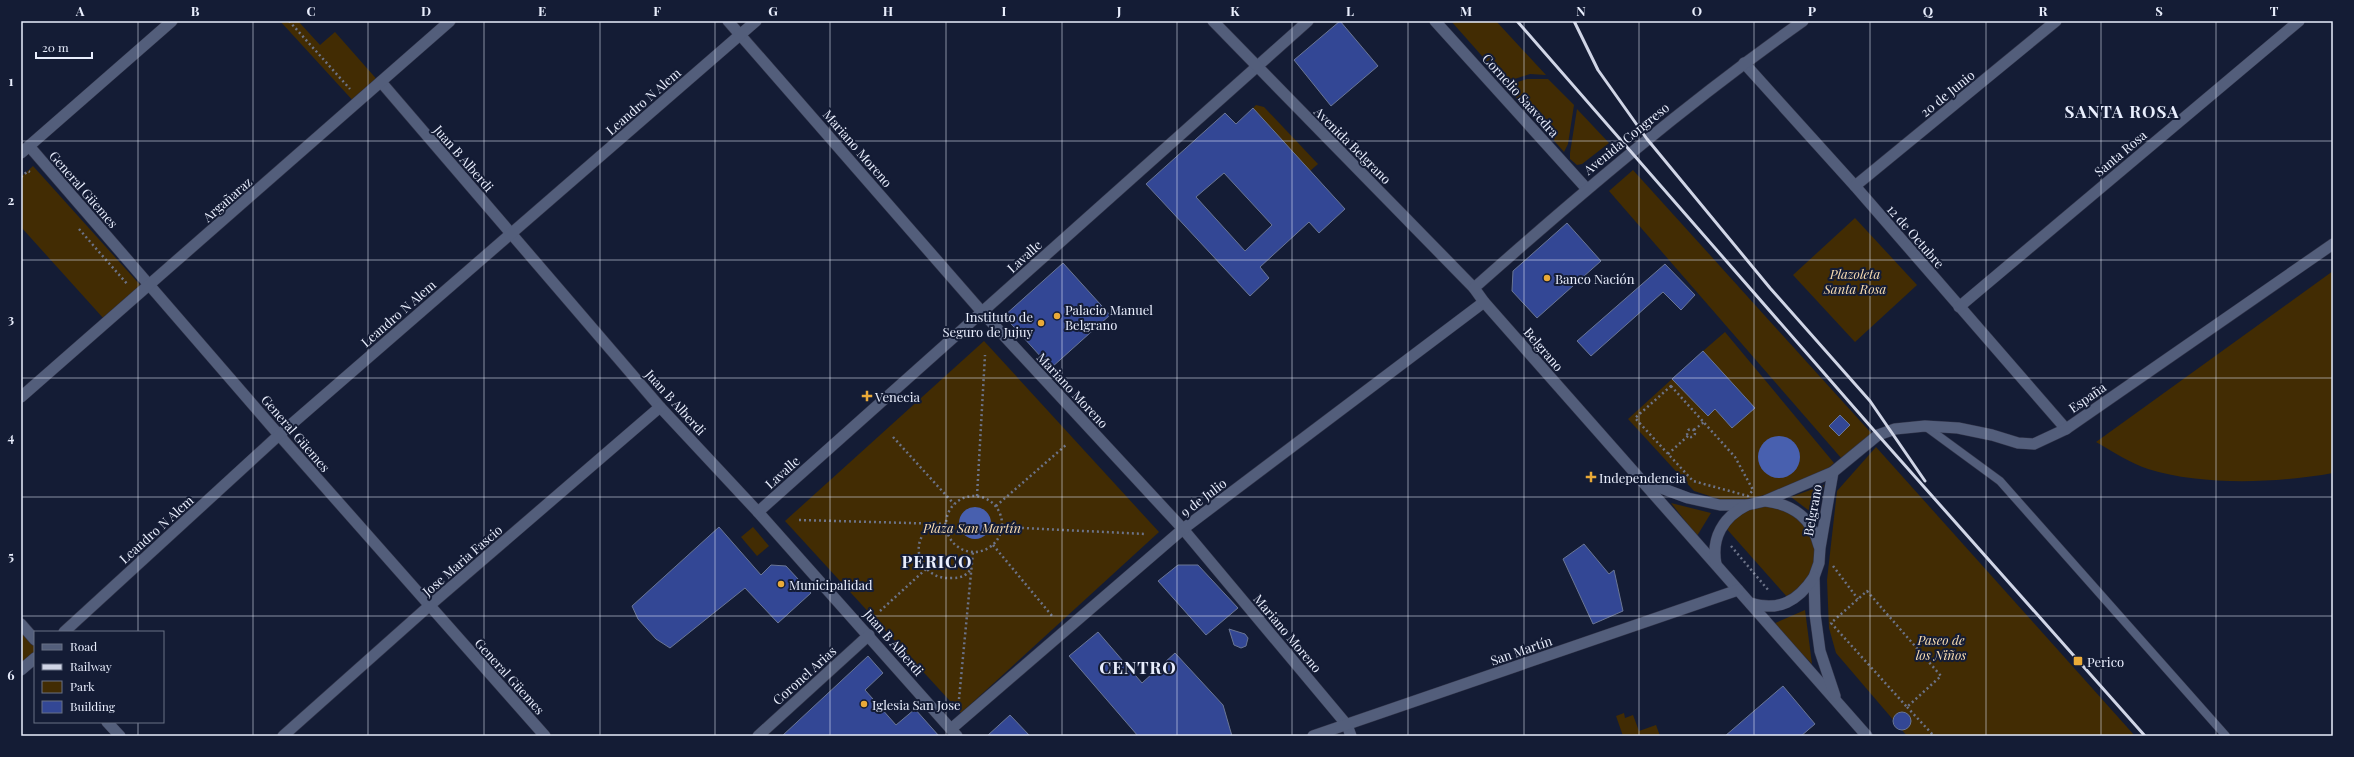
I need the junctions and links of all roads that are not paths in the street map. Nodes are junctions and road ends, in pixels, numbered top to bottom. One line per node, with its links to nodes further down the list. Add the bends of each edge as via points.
1 (172, 21): 15 (street)
2 (450, 21): 14 (street, Argañaraz)
3 (728, 21): 11 (street, Mariano Moreno)
4 (756, 21): 11 (street, Leandro N Alem)
5 (1213, 21): 13 (street, Avenida Belgrano)
6 (1308, 21): 13 (street, Lavalle)
7 (1435, 21): 17 (street, Cornelio Saavedra)
8 (1803, 21): 12 (street, Avenida Congreso)
9 (2056, 21): 16 (street, 20 de Junio)
10 (2299, 21): 23 (street, Santa Rosa)
11 (741, 35): 18 (street, Leandro N Alem); 24 (street, Mariano Moreno)
12 (1744, 63): 16 (street, 12 de Octubre); 17 (street, Avenida Congreso)
13 (1257, 67): 21 (street, Avenida Belgrano); 24 (street, Lavalle)
14 (381, 82): 18 (street, Juan B Alberdi); 20 (street, Argañaraz)
15 (25, 150): 20 (street, General Güemes)
16 (1855, 186): 23 (street, 12 de Octubre)
17 (1586, 188): 21 (street, Avenida Congreso)
18 (511, 234): 26 (street, Juan B Alberdi); 29 (street, Leandro N Alem)
19 (2333, 244): 28 (street, España)
20 (150, 286): 25 (street, Argañaraz); 29 (street, General Güemes)
21 (1474, 288): 22 (street, Belgrano)
22 (1484, 302): 31 (street, Belgrano); 35 (street, 9 de Julio)
23 (1959, 307): 28 (street, 12 de Octubre)
24 (982, 312): 34 (street, Lavalle); 35 (street, Mariano Moreno)
25 (21, 397)
26 (660, 407): 34 (street, Juan B Alberdi); 41 (street, Jose Maria Fascio)
27 (1925, 426): 28 (street, España, via 1958,428 1992,434 2018,443 2034,444); 30 (street, España, via 1895,429 1878,435); 58 (lane, via 2000,481)
28 (2066, 429)
29 (279, 435): 41 (street, General Güemes); 43 (street, Leandro N Alem)
30 (1833, 472): 32 (street, Belgrano); 36 (street, Belgrano)
31 (1642, 481): 33 (street, Belgrano, via 1688,498 1720,505); 37 (street, Belgrano)
32 (1765, 501): 33 (street, Belgrano); 36 (street, via 1781,503 1796,510 1808,520 1816,533)
33 (1747, 505): 37 (street, via 1733,514 1717,534 1714,553)
34 (758, 512): 44 (street, Juan B Alberdi)
35 (1183, 529): 50 (street, Mariano Moreno); 51 (street, 9 de Julio)
36 (1820, 548): 38 (street, Belgrano, via 1819,563)
37 (1716, 564): 39 (street, Belgrano)
38 (1814, 577): 40 (street, via 1801,595 1782,604 1769,606); 48 (street, Belgrano, via 1820,651)
39 (1738, 590): 40 (street, Belgrano); 50 (street, San Martín)
40 (1750, 603): 48 (street, Belgrano)
41 (429, 606): 53 (street, Jose Maria Fascio); 54 (street, General Güemes)
42 (21, 624): 45 (street)
43 (65, 631)
44 (869, 635): 51 (street, Juan B Alberdi); 55 (street, Coronel Arias)
45 (34, 639)
46 (34, 659): 47 (street)
47 (21, 670)
48 (1838, 702): 57 (street, Belgrano)
49 (108, 723): 52 (street)
50 (1349, 731): 56 (street, San Martín)
51 (954, 732)
52 (120, 736)
53 (283, 736)
54 (545, 736)
55 (758, 736)
56 (1313, 736)
57 (1867, 736)
58 (2226, 736)

